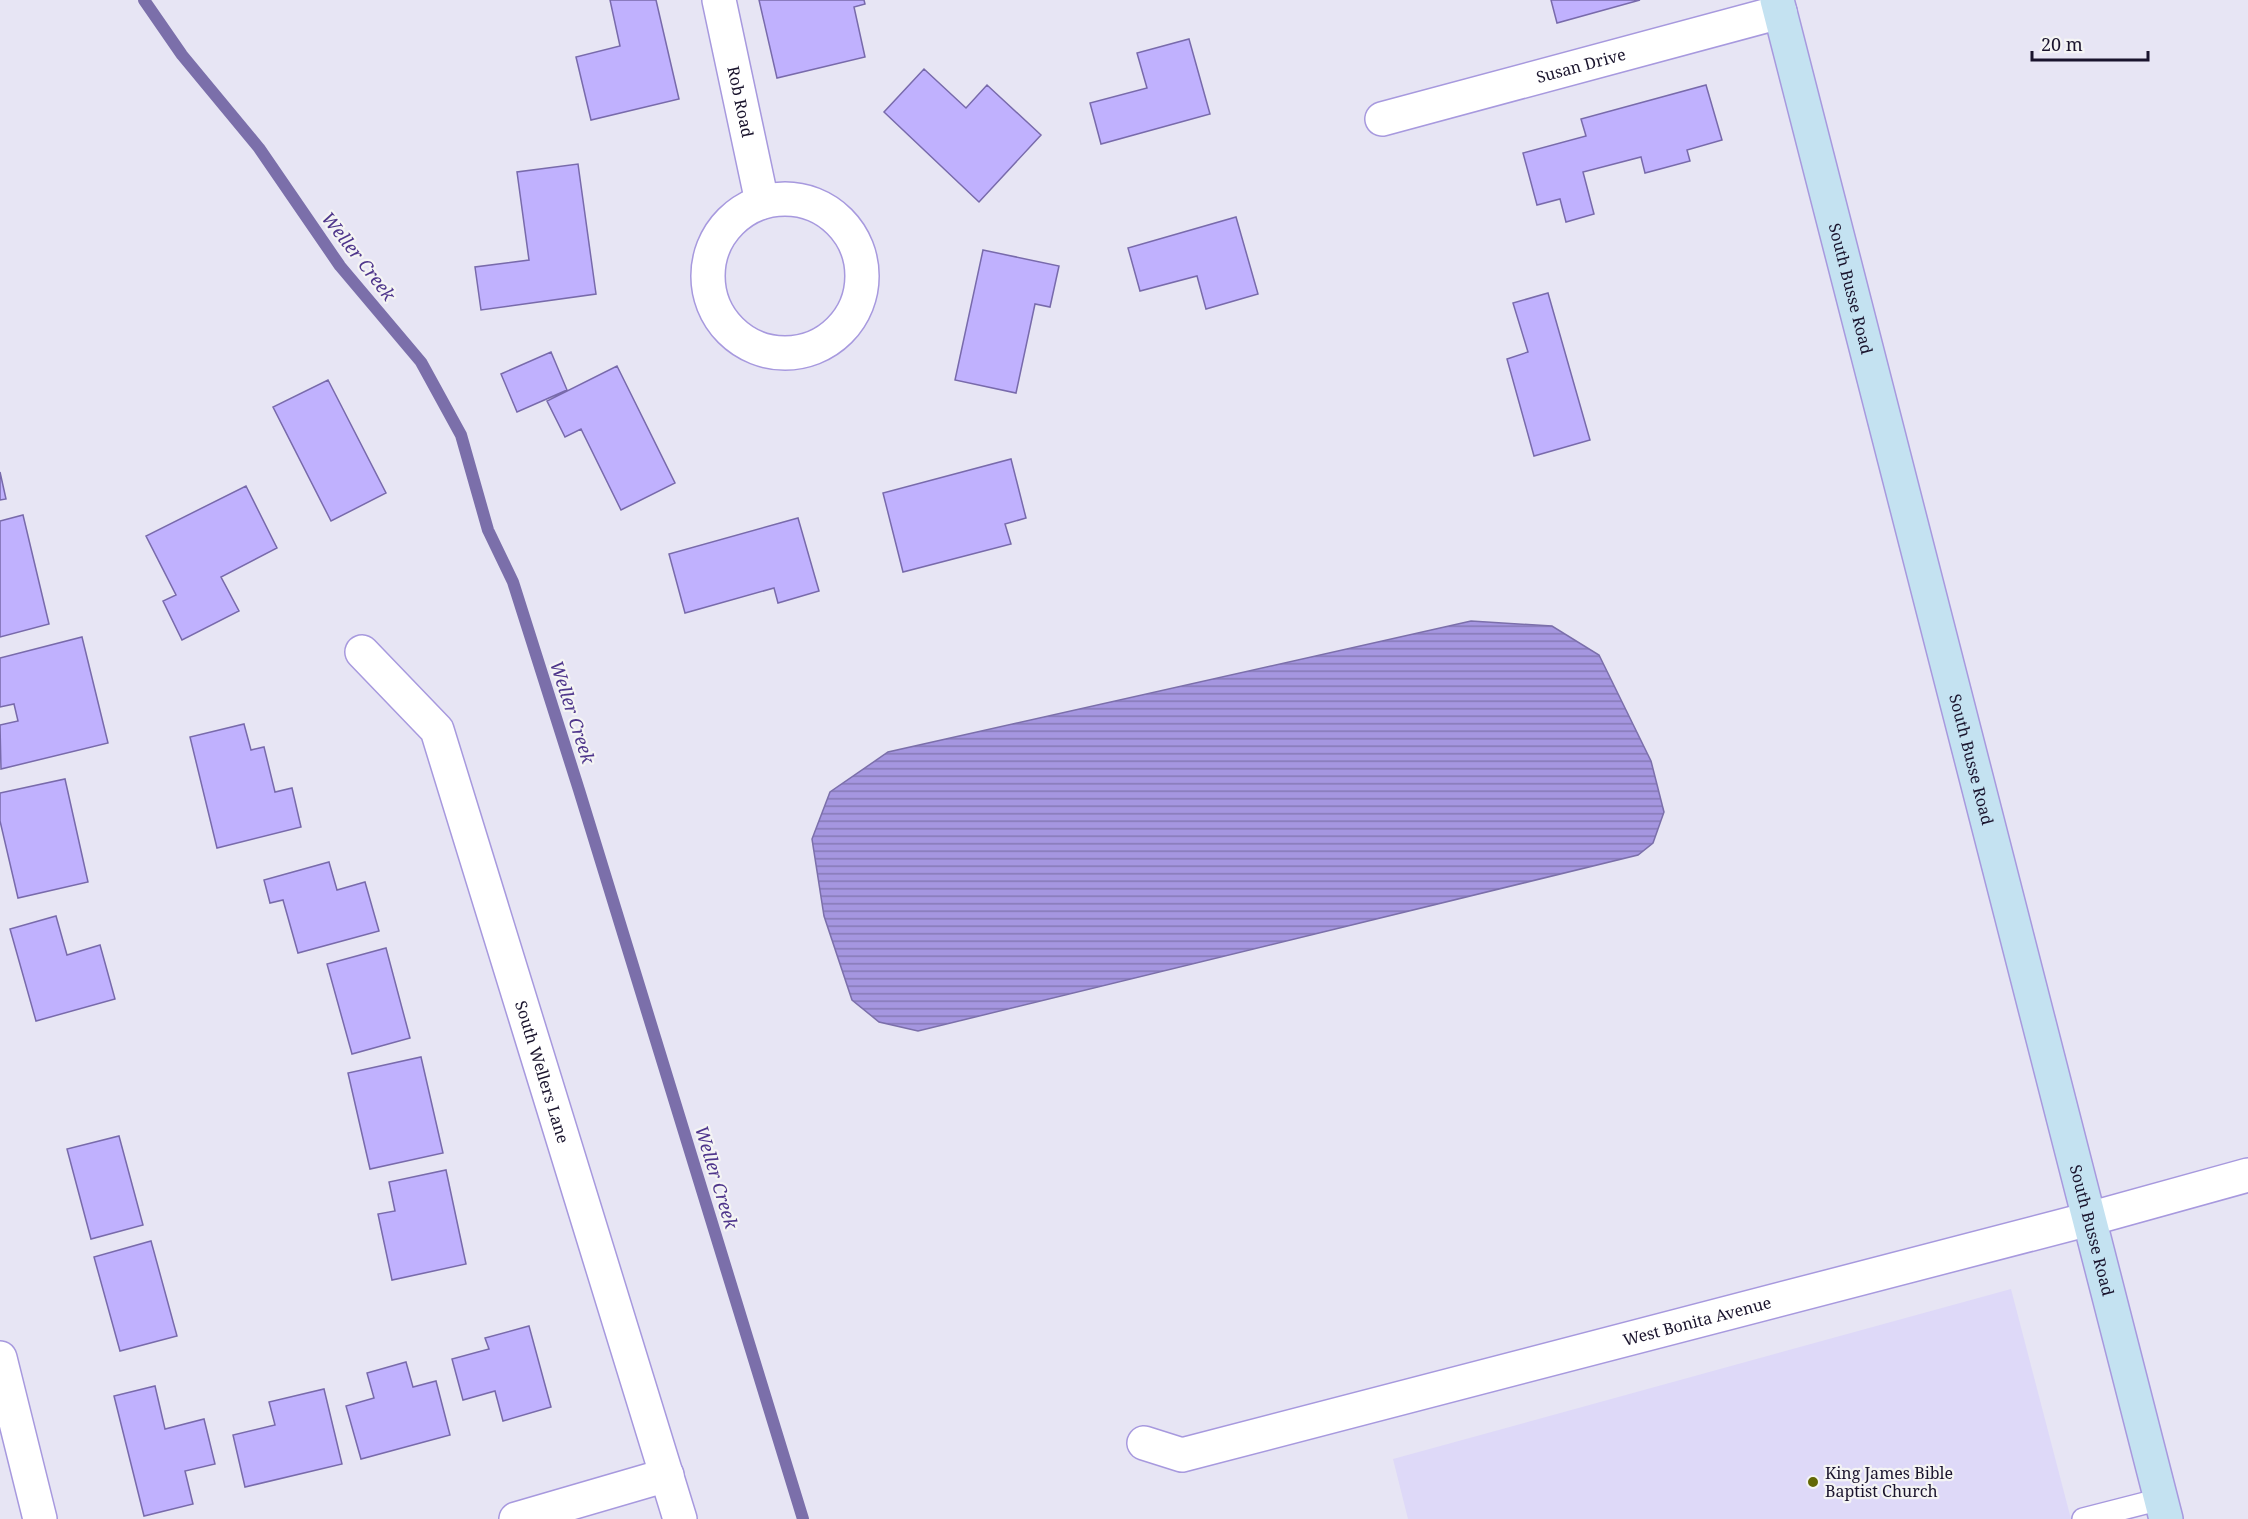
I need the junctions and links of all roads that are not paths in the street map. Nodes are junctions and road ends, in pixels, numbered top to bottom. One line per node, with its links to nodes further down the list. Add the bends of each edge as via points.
1 (719, 0): 4 (street, Rob Road)
2 (1778, 6): 3 (street, Susan Drive); 7 (main road, South Busse Road)
3 (1382, 119)
4 (762, 202): 4 (street, via 739,214 721,232 710,256 707,281 713,307 727,328 747,344 772,353 798,353 823,344 852,315 862,283 860,258 850,235 827,212 787,199)
5 (362, 652): 10 (street, South Wellers Lane, via 436,730)
6 (2248, 1175): 7 (street, West Bonita Avenue)
7 (2089, 1219): 9 (street, West Bonita Avenue, via 1182,1455); 11 (main road, South Busse Road)
8 (0, 1358): 12 (street)
9 (1144, 1443)
10 (667, 1475): 13 (street); 14 (street, South Wellers Lane)
11 (2164, 1509): 15 (lane)
12 (40, 1519)
13 (516, 1519)
14 (680, 1519)
15 (2083, 1519)

